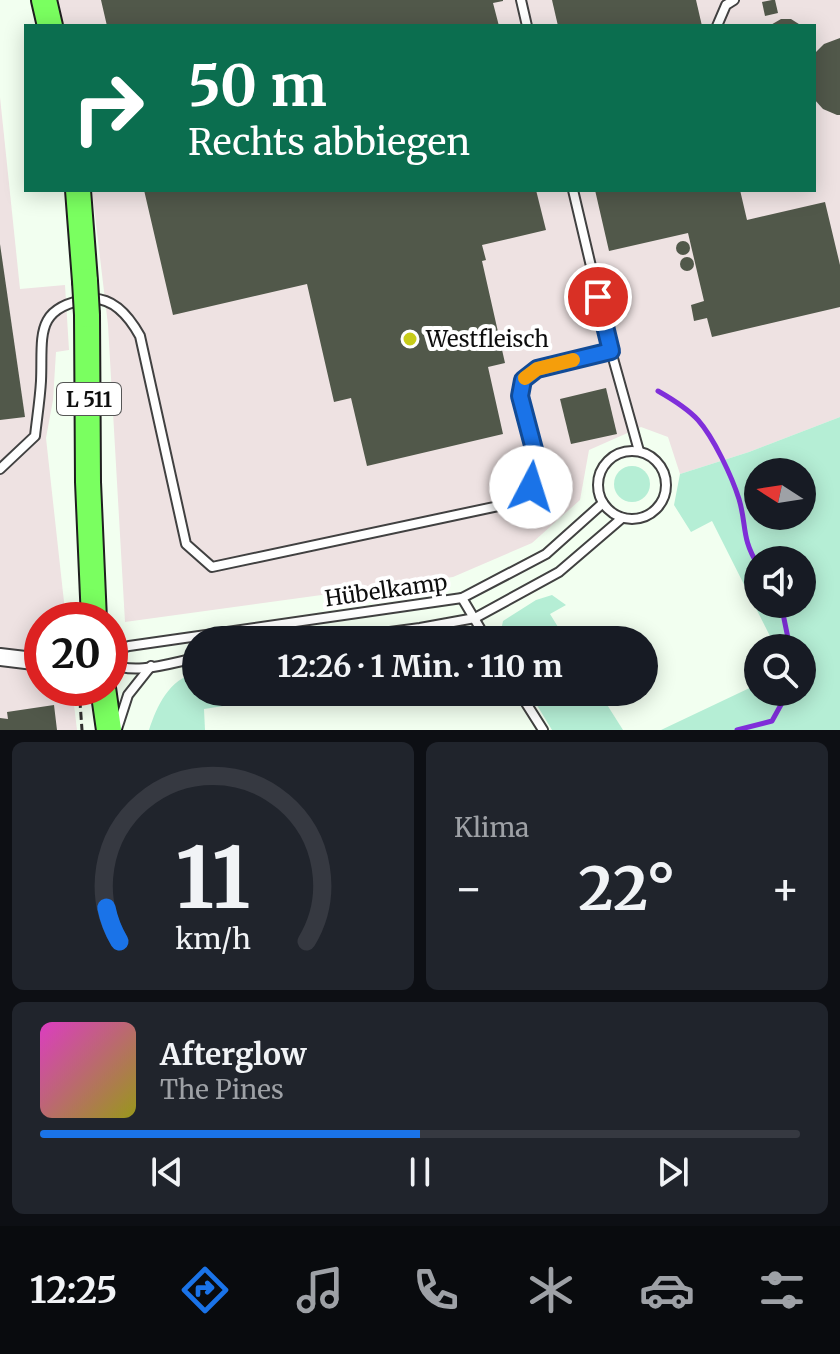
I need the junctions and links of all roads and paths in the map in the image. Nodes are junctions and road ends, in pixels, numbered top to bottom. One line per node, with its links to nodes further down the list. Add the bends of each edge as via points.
1 (44, 0): 4 (main road)
2 (521, 0): 5 (lane)
3 (734, 0): 6 (lane)
4 (50, 24)
5 (527, 24)
6 (718, 24)
7 (78, 192): 17 (main road, L 511, bridge, via 87,315)
8 (573, 192): 9 (lane)
9 (611, 351): 10 (lane); 11 (lane, via 537,369 523,380 520,396 540,472 522,501 212,567 186,544 140,336 128,314 111,304 95,298 70,302 42,329 35,436)
10 (639, 451): 12 (lane, via 619,453 604,465 598,484); 13 (lane, Hübelkamp, via 662,466 666,494 646,517)
11 (0, 469)
12 (603, 503): 13 (lane); 14 (lane, Hübelkamp)
13 (622, 518): 15 (lane, Hübelkamp)
14 (546, 554): 15 (lane); 16 (lane, Hübelkamp)
15 (559, 572): 18 (lane, Hübelkamp)
16 (462, 598): 18 (lane); 21 (lane, Hübelkamp)
17 (93, 602)
18 (475, 618): 19 (lane, Hübelkamp); 20 (lane)
19 (431, 626)
20 (479, 626)
21 (128, 646)
22 (0, 657): 23 (street)
23 (24, 660)
24 (182, 660): 25 (lane)
25 (151, 666): 26 (lane); 32 (lane, via 128,695)
26 (128, 669)
27 (80, 706): 30 (path)
28 (106, 706): 31 (main road)
29 (528, 706): 33 (lane)
30 (82, 730)
31 (109, 730)
32 (117, 730)
33 (543, 730)

